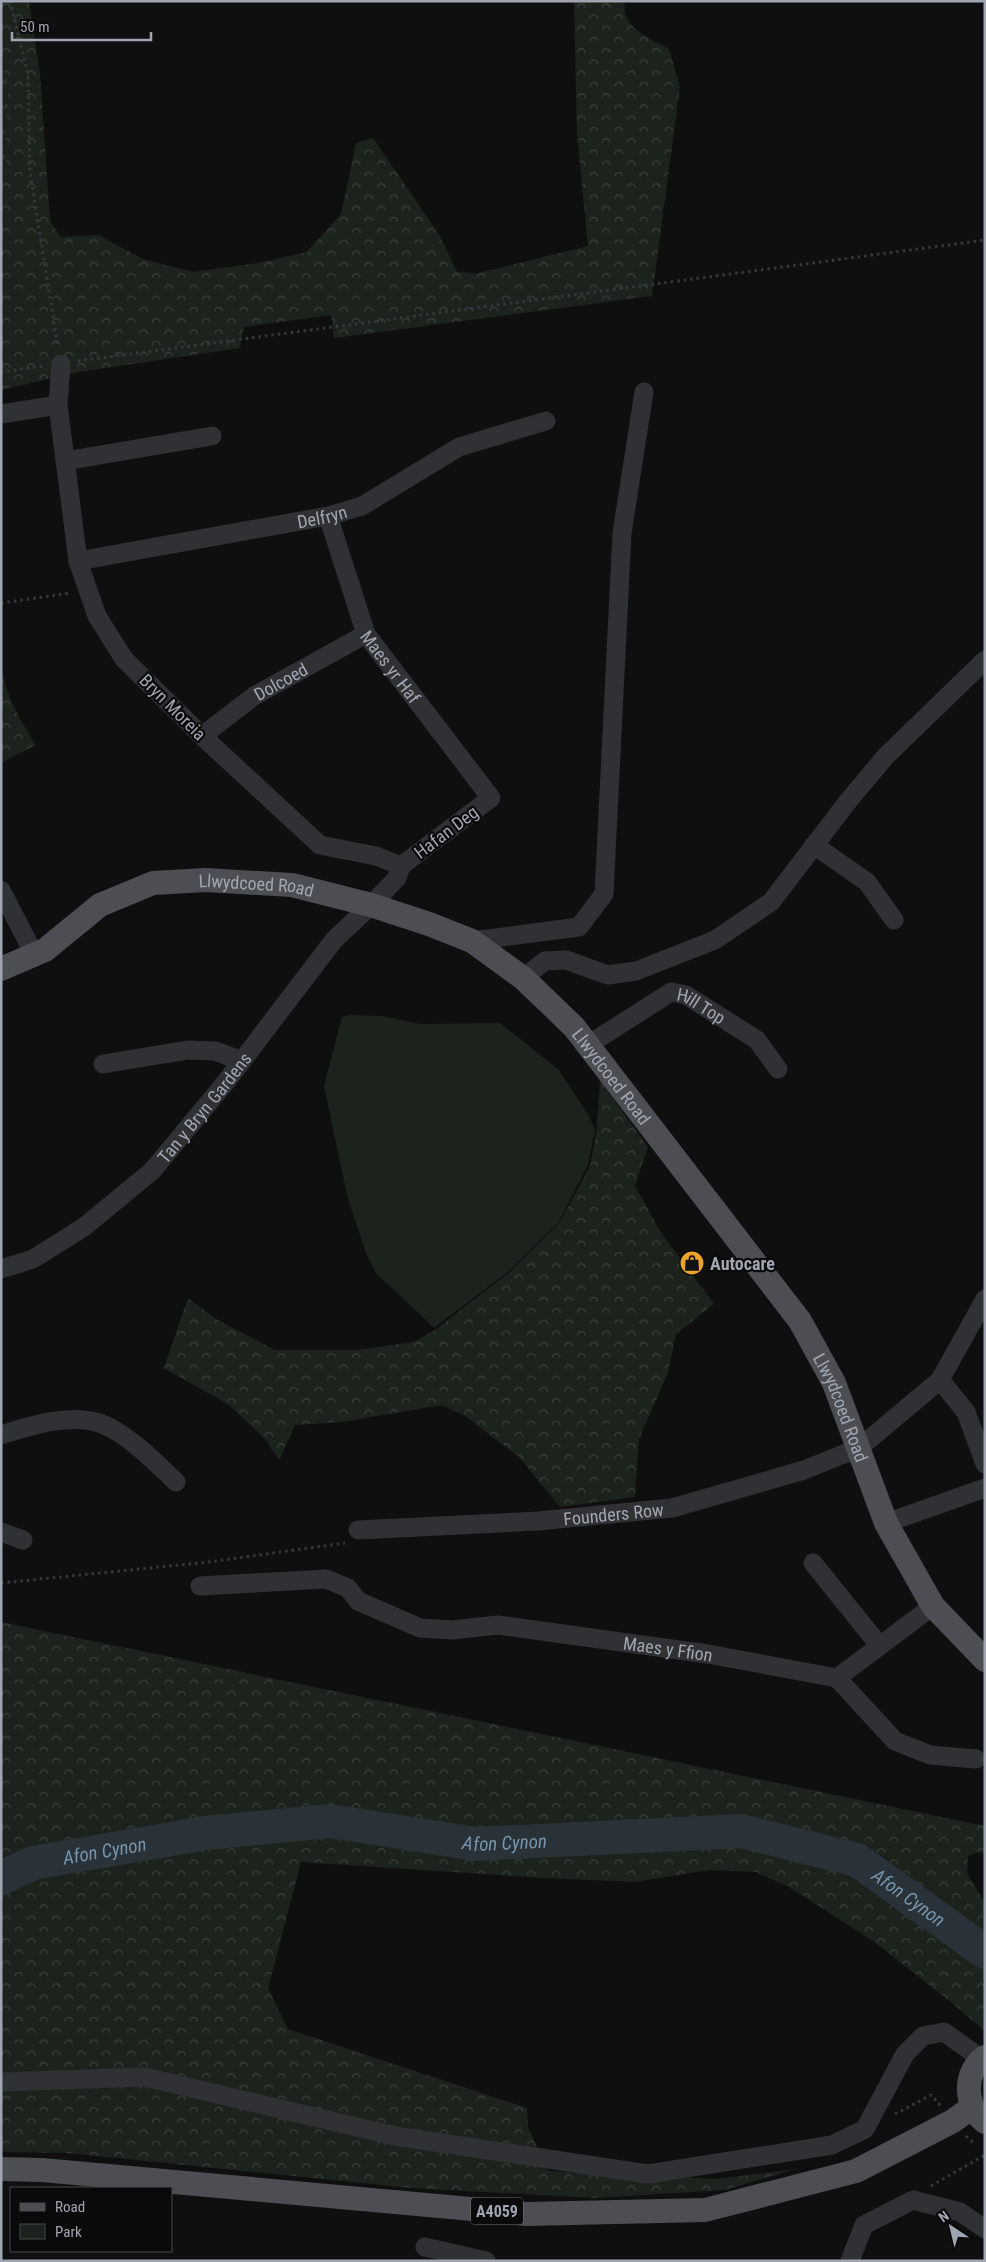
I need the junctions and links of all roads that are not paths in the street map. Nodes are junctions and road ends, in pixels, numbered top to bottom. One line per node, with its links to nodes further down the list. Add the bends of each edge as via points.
1 (61, 364): 3 (street, Bryn Moreia)
2 (644, 392): 19 (street, via 622,533 604,894 579,927)
3 (58, 405): 4 (street); 7 (street, Bryn Moreia)
4 (1, 414)
5 (546, 421): 8 (street, Delfryn, via 459,447 362,506)
6 (212, 436): 7 (street)
7 (65, 461): 9 (street, Bryn Moreia)
8 (328, 516): 9 (street, Delfryn); 10 (street, Maes yr Haf)
9 (78, 561): 12 (street, Bryn Moreia, via 98,616 124,659)
10 (366, 634): 12 (street, Dolcoed, via 254,696); 13 (street, Maes yr Haf)
11 (985, 660): 14 (street, via 886,756)
12 (202, 736): 15 (street, Bryn Moreia, via 320,845 376,856)
13 (491, 798): 15 (street, Hafan Deg)
14 (814, 845): 18 (street, via 867,882); 22 (street, via 771,902 715,940 636,971 608,975 566,960 545,961)
15 (401, 866): 17 (street, via 397,878)
16 (1, 890): 20 (street)
17 (371, 906): 19 (main road, Llwydcoed Road); 20 (main road, Llwydcoed Road, via 292,885 206,880 154,883 100,904 45,950); 24 (street, Tan y Bryn Gardens, via 334,940)
18 (894, 920)
19 (472, 941): 22 (main road, Llwydcoed Road)
20 (34, 954): 21 (main road, Llwydcoed Road)
21 (1, 969)
22 (523, 978): 23 (main road, Llwydcoed Road)
23 (588, 1045): 26 (street, Hill Top, via 671,992 686,995 757,1040); 31 (main road, Llwydcoed Road, via 800,1321 834,1383)
24 (242, 1061): 25 (street, via 215,1051 188,1050); 27 (street, Tan y Bryn Gardens, via 152,1171 84,1227 33,1259)
25 (102, 1064)
26 (778, 1069)
27 (1, 1269)
28 (985, 1299): 29 (street)
29 (940, 1380): 31 (street, Founders Row); 32 (street, via 966,1412)
30 (1, 1435): 33 (street, via 78,1419 106,1426 146,1454)
31 (859, 1448): 35 (main road, Llwydcoed Road); 36 (street, Founders Row, via 804,1470 672,1508 538,1521)
32 (985, 1464)
33 (176, 1482)
34 (985, 1488): 35 (street)
35 (886, 1523): 41 (main road, Llwydcoed Road)
36 (358, 1530)
37 (1, 1532): 38 (street)
38 (23, 1540)
39 (813, 1563): 42 (street)
40 (200, 1586): 44 (street, Maes y Ffion, via 326,1579 348,1588 358,1601 420,1628 452,1630 498,1625 708,1654)
41 (933, 1606): 42 (street); 43 (main road, Llwydcoed Road)
42 (879, 1646): 44 (street)
43 (985, 1660)
44 (837, 1678): 45 (street, via 895,1741 930,1755)
45 (976, 1759)
46 (983, 2058): 47 (street, via 944,2032 923,2036 905,2054 866,2130 832,2145 648,2174 395,2136 145,2077); 48 (main road, via 969,2082 968,2095)
47 (1, 2082)
48 (978, 2114): 49 (main road, A4059, via 953,2121 856,2171 705,2210 527,2214 42,2170)
49 (1, 2170)
50 (985, 2229): 53 (street, via 960,2212 913,2200 864,2225)
51 (425, 2247): 52 (street)
52 (486, 2261)
53 (850, 2261)

